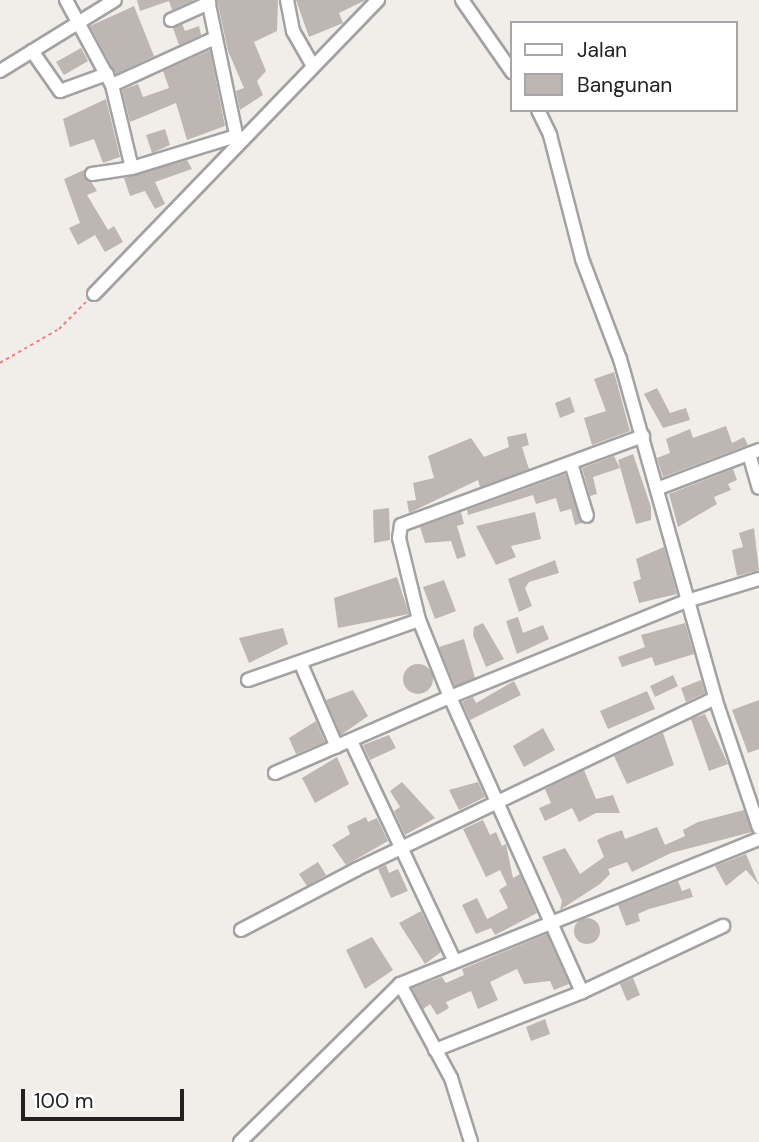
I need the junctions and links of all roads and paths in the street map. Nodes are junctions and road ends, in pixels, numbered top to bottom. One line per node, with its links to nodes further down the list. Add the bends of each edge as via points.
1 (66, 0): 8 (street)
2 (114, 0): 8 (street)
3 (287, 0): 11 (street, via 293,31)
4 (378, 0): 11 (street)
5 (462, 0): 12 (street)
6 (209, 1): 7 (street); 9 (street)
7 (171, 20)
8 (80, 22): 10 (street); 14 (street)
9 (215, 38): 14 (street); 16 (street)
10 (32, 51): 13 (street); 14 (street, via 60,91)
11 (313, 66): 16 (street)
12 (510, 69)
13 (0, 71)
14 (109, 80): 17 (street)
15 (539, 112): 21 (street)
16 (237, 140): 17 (street); 19 (street)
17 (132, 168): 18 (street)
18 (92, 174)
19 (94, 294): 20 (path, via 59,329)
20 (0, 363)
21 (643, 436): 23 (street); 24 (street)
22 (754, 452): 24 (street); 25 (street)
23 (571, 463): 26 (street); 29 (street, via 401,525 399,538)
24 (659, 488): 28 (street)
25 (759, 488)
26 (587, 516)
27 (759, 579): 28 (street)
28 (687, 601): 32 (street); 33 (street)
29 (419, 620): 30 (street); 32 (street)
30 (301, 664): 31 (street); 35 (street)
31 (248, 680)
32 (450, 697): 34 (street); 37 (street)
33 (715, 698): 37 (street); 38 (street)
34 (351, 741): 35 (street); 40 (street)
35 (337, 747): 36 (street)
36 (275, 773)
37 (498, 802): 40 (street); 41 (street)
38 (759, 828)
39 (759, 839): 41 (street)
40 (402, 850): 43 (street); 44 (street)
41 (554, 919): 44 (street); 46 (street)
42 (723, 926): 46 (street)
43 (241, 930)
44 (454, 960): 45 (street)
45 (400, 984): 47 (street); 48 (street)
46 (582, 992): 47 (street)
47 (436, 1050): 49 (street)
48 (240, 1142)
49 (471, 1142)

